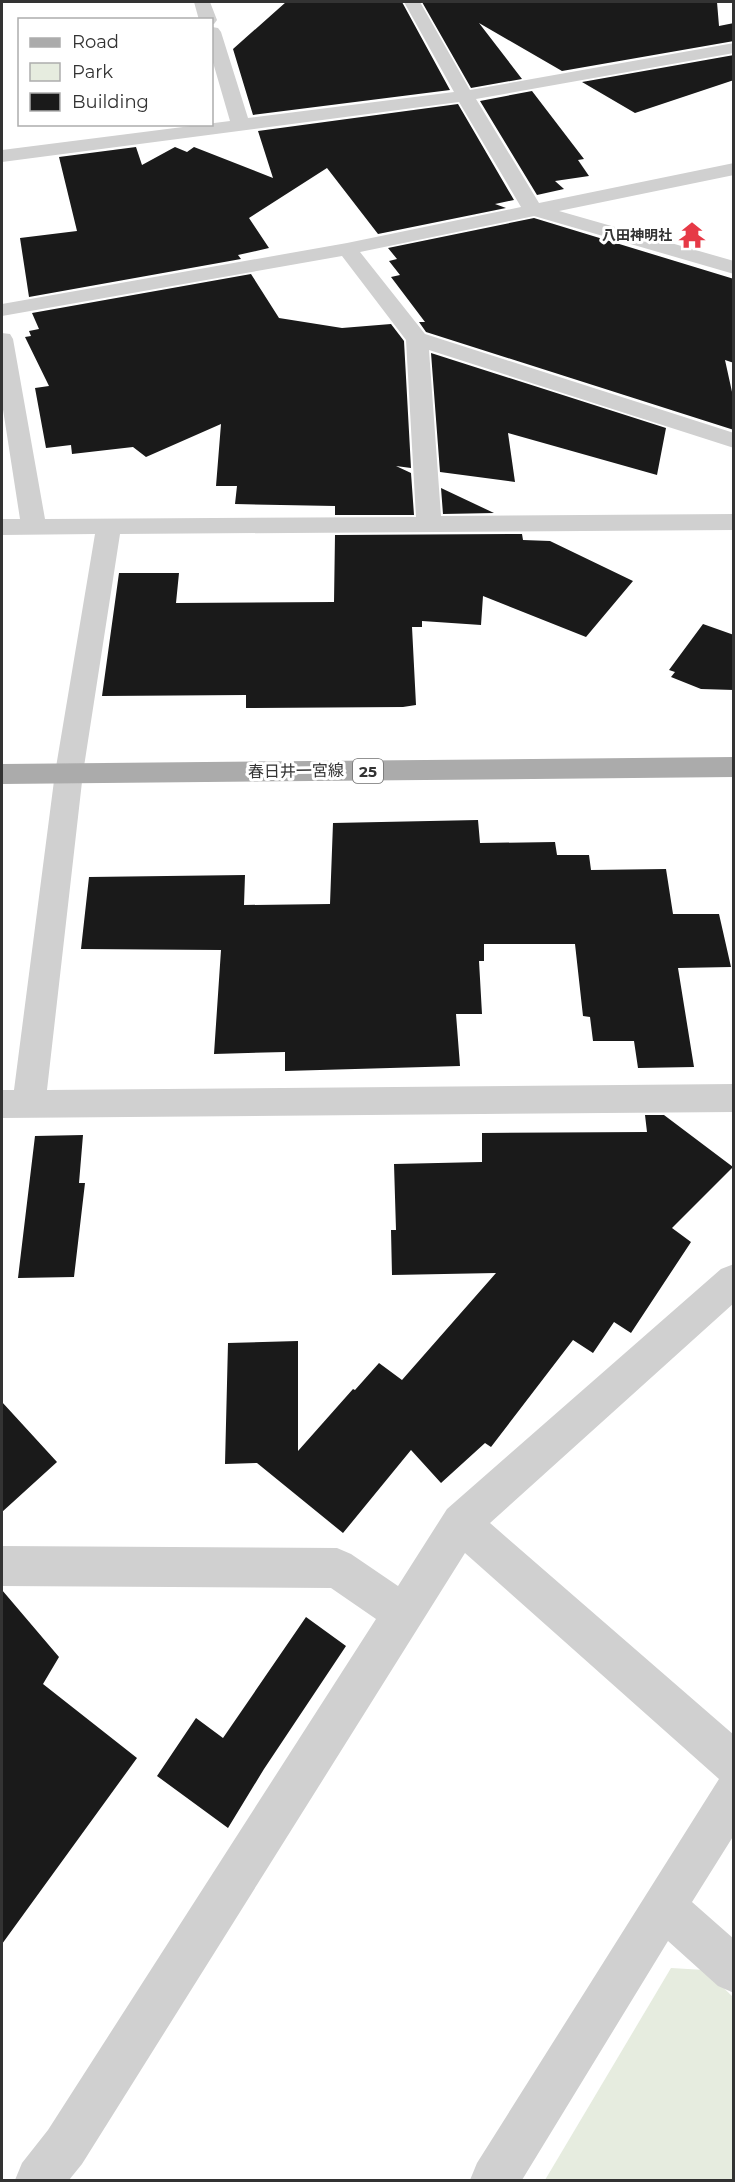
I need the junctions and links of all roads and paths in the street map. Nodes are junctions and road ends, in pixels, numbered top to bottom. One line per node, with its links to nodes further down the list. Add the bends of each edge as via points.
1 (202, 2): 3 (street)
2 (412, 2): 6 (street)
3 (207, 18)
4 (213, 35): 7 (street)
5 (734, 48): 6 (street)
6 (465, 96): 7 (street); 10 (street)
7 (241, 126): 8 (street)
8 (2, 156)
9 (734, 169): 10 (street)
10 (533, 210): 11 (street); 12 (street)
11 (347, 249): 13 (street); 15 (street)
12 (734, 268)
13 (2, 310)
14 (2, 339): 21 (street)
15 (417, 339): 16 (street); 18 (street)
16 (734, 441)
17 (734, 522): 18 (street)
18 (429, 524): 19 (street)
19 (109, 526): 21 (street); 23 (street)
20 (2, 527): 21 (street)
21 (34, 527)
22 (734, 767): 23 (main road, 春日井一宮線 / 25)
23 (69, 773): 24 (main road, 春日井一宮線 / 25); 26 (street)
24 (2, 774)
25 (734, 1098): 26 (street)
26 (15, 1103)
27 (734, 1280): 28 (street)
28 (462, 1523): 30 (street); 31 (street)
29 (2, 1566): 30 (street, via 337,1568)
30 (404, 1614): 35 (street)
31 (734, 1764)
32 (734, 1794): 33 (street)
33 (664, 1907): 34 (street); 36 (street)
34 (734, 1970)
35 (39, 2181)
36 (494, 2181)

